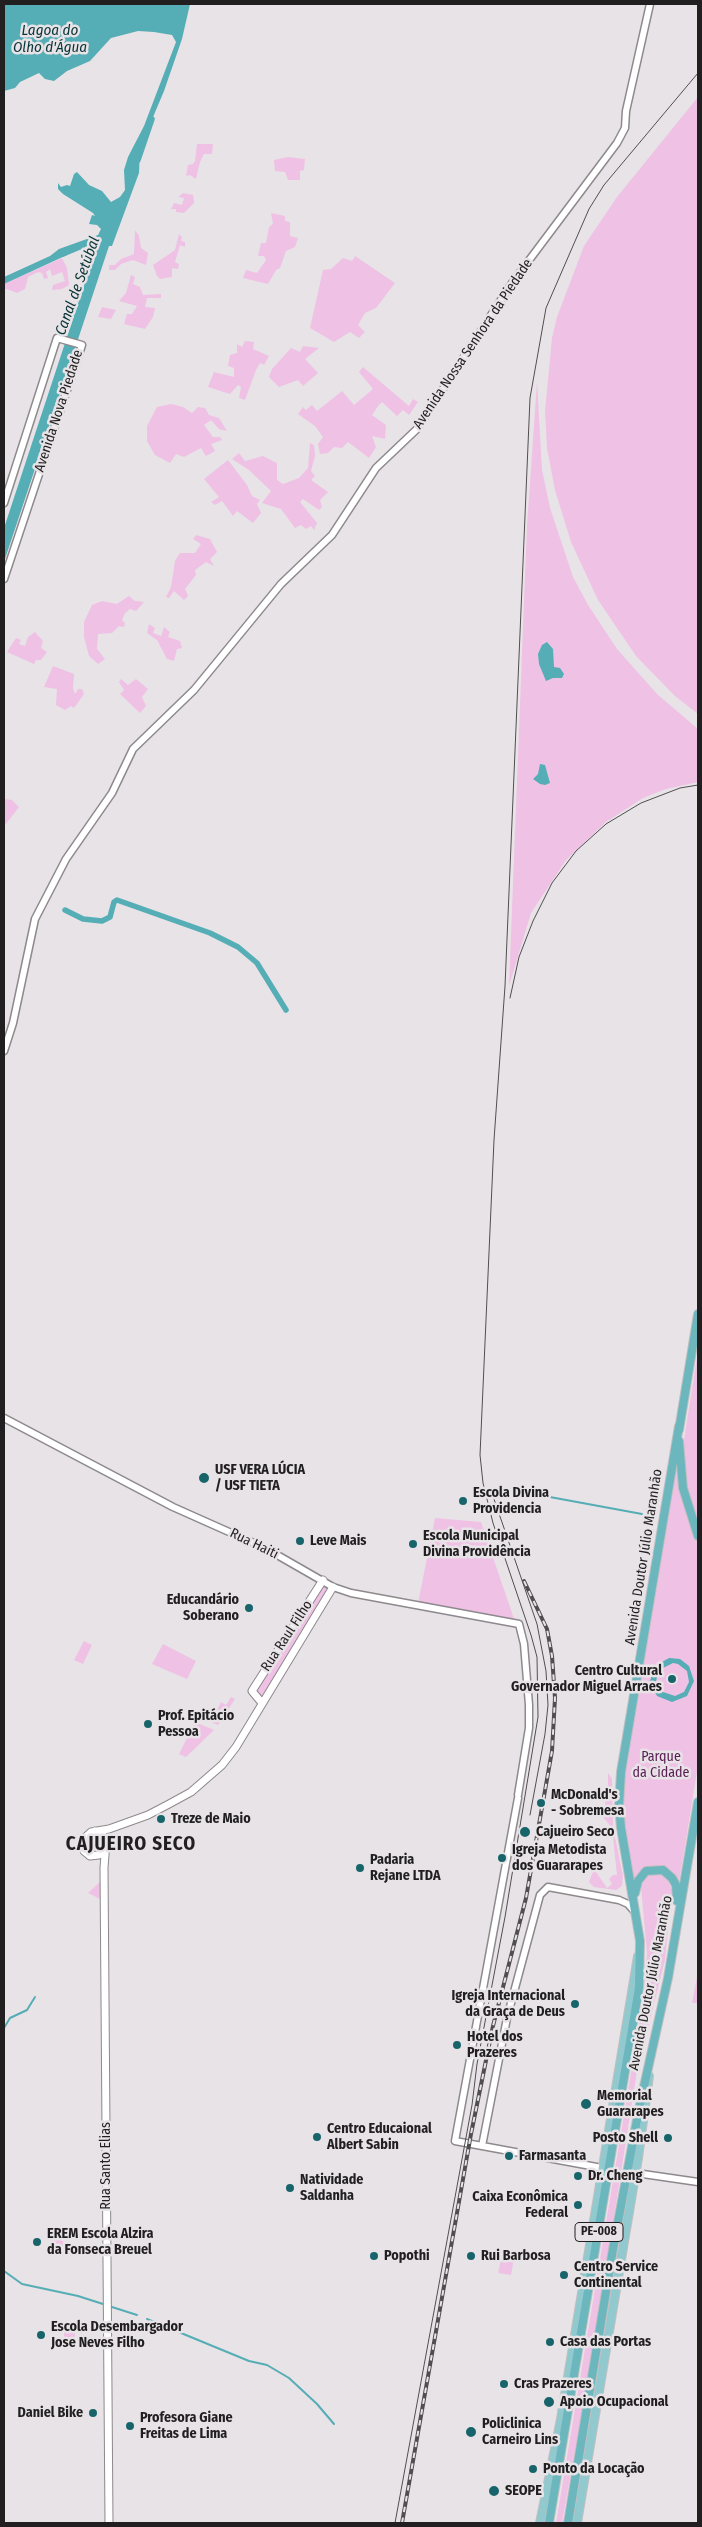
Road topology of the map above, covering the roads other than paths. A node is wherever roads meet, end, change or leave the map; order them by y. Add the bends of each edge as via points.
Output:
1 (650, 4) edge
2 (7, 486) edge
3 (4, 503) edge
4 (4, 579) edge
5 (4, 1051) edge
6 (698, 1314) edge
7 (4, 1418) edge
8 (679, 1426) junction
9 (698, 1536) edge
10 (323, 1580) junction
11 (333, 1587) junction
12 (262, 1703) junction
13 (698, 1802) edge
14 (697, 1813) edge
15 (115, 1827) junction
16 (95, 1832) junction
17 (106, 1844) junction
18 (90, 1856) junction
19 (104, 1868) junction
20 (635, 1902) junction
21 (637, 1914) junction
22 (677, 1918) junction
23 (640, 1942) junction
24 (653, 2049) junction
25 (482, 2146) junction
26 (602, 2168) junction
27 (636, 2172) junction
28 (698, 2182) edge
29 (549, 2522) edge
30 (109, 2523) edge
31 (540, 2523) edge
32 (568, 2523) edge
33 (577, 2523) edge

1 - 5 street, Avenida Nossa Senhora da Piedade via 626,106 625,128 617,143 512,283 417,429 376,468 332,535 281,584 194,690 135,745 112,793 66,859 35,919
2 - 3 street, Avenida Nova Piedade
2 - 4 street, Avenida Nova Piedade via 56,338 82,345
6 - 8 highway
7 - 10 street, Rua Haiti via 173,1507 265,1548
8 - 9 highway via 681,1478
8 - 20 highway, Avenida Doutor Júlio Maranhão / PE-008 via 621,1772 621,1828
10 - 11 street, Rua Haiti
10 - 12 main road, Rua Raul Filho via 252,1691
11 - 12 main road
11 - 25 street, Rua Haiti via 350,1594 519,1624 524,1644 529,1705 528,1737 455,2141
12 - 15 main road via 236,1747 213,1774 169,1804
13 - 14 highway, Avenida Doutor Júlio Maranhão / PE-008
14 - 22 highway, Avenida Doutor Júlio Maranhão / PE-008
15 - 16 main road
15 - 17 main road
16 - 17 main road via 103,1835
16 - 18 main road via 87,1833 82,1840 82,1848
17 - 18 main road via 98,1855
17 - 19 main road, Rua Santo Elias
18 - 19 main road
19 - 30 main road, Rua Santo Elias
20 - 21 highway, Avenida Doutor Júlio Maranhão / PE-008
20 - 22 highway via 642,1875 649,1870 663,1870 676,1885
21 - 23 highway, Avenida Doutor Júlio Maranhão / PE-008
21 - 25 street via 624,1902 548,1887 538,1900 506,2018
22 - 24 highway, Avenida Doutor Júlio Maranhão / PE-008
23 - 26 main road, Avenida Doutor Júlio Maranhão
23 - 29 highway, Avenida Doutor Júlio Maranhão / PE-008 via 640,1988 633,2038
24 - 27 main road
24 - 32 highway, Avenida Doutor Júlio Maranhão / PE-008 via 613,2249
25 - 26 street
26 - 31 main road, Avenida Doutor Júlio Maranhão via 561,2419
27 - 28 street
27 - 33 main road

